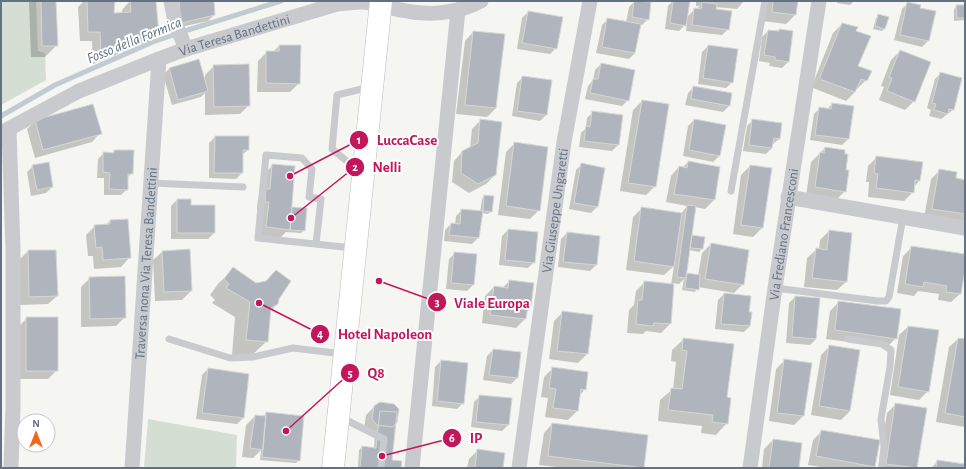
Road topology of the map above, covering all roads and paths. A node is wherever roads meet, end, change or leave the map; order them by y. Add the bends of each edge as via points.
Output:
1 (171, 1) edge
2 (481, 1) edge
3 (590, 1) edge
4 (765, 1) edge
5 (819, 1) edge
6 (381, 3) edge
7 (458, 10) junction
8 (184, 45) junction
9 (160, 59) junction
10 (372, 86) junction
11 (5, 131) edge
12 (363, 174) junction
13 (151, 183) junction
14 (243, 187) dead end
15 (731, 191) dead end
16 (788, 197) junction
17 (903, 217) junction
18 (965, 228) edge
19 (316, 244) junction
20 (356, 248) junction
21 (775, 288) junction
22 (169, 339) dead end
23 (848, 339) dead end
24 (345, 354) junction
25 (338, 416) junction
26 (11, 466) dead end
27 (132, 468) edge
28 (332, 468) edge
29 (381, 468) edge
30 (412, 468) edge
31 (519, 468) edge
32 (750, 468) edge
33 (883, 468) edge

1 - 8 street via 175,22
2 - 7 street, Via Teresa Bandettini
3 - 31 street, Via Giuseppe Ungaretti via 564,142
4 - 15 lane
5 - 16 street, Via Frediano Francesconi
6 - 7 street, Via Teresa Bandettini via 400,10 428,13
6 - 8 street, Via Teresa Bandettini via 337,4
6 - 10 main road
7 - 30 street
8 - 9 street, Via Teresa Bandettini
9 - 11 street, Via Teresa Bandettini via 79,91
9 - 13 street, Traversa nona Via Teresa Bandettini
10 - 12 main road
10 - 12 lane via 337,95 336,103 332,149
11 - 26 street via 13,249
12 - 20 main road
13 - 14 lane
13 - 27 street, Traversa nona Via Teresa Bandettini
16 - 17 street
16 - 21 street, Via Frediano Francesconi
17 - 18 street
17 - 21 lane via 889,297 886,301
19 - 19 lane via 258,238 266,155 302,158 312,169 309,197 321,199
19 - 20 lane
20 - 24 main road
21 - 32 street, Via Frediano Francesconi
22 - 24 lane via 230,358 252,357 293,348
23 - 33 lane via 882,344 891,350 881,419
24 - 25 main road
25 - 28 main road
25 - 29 lane via 384,439

